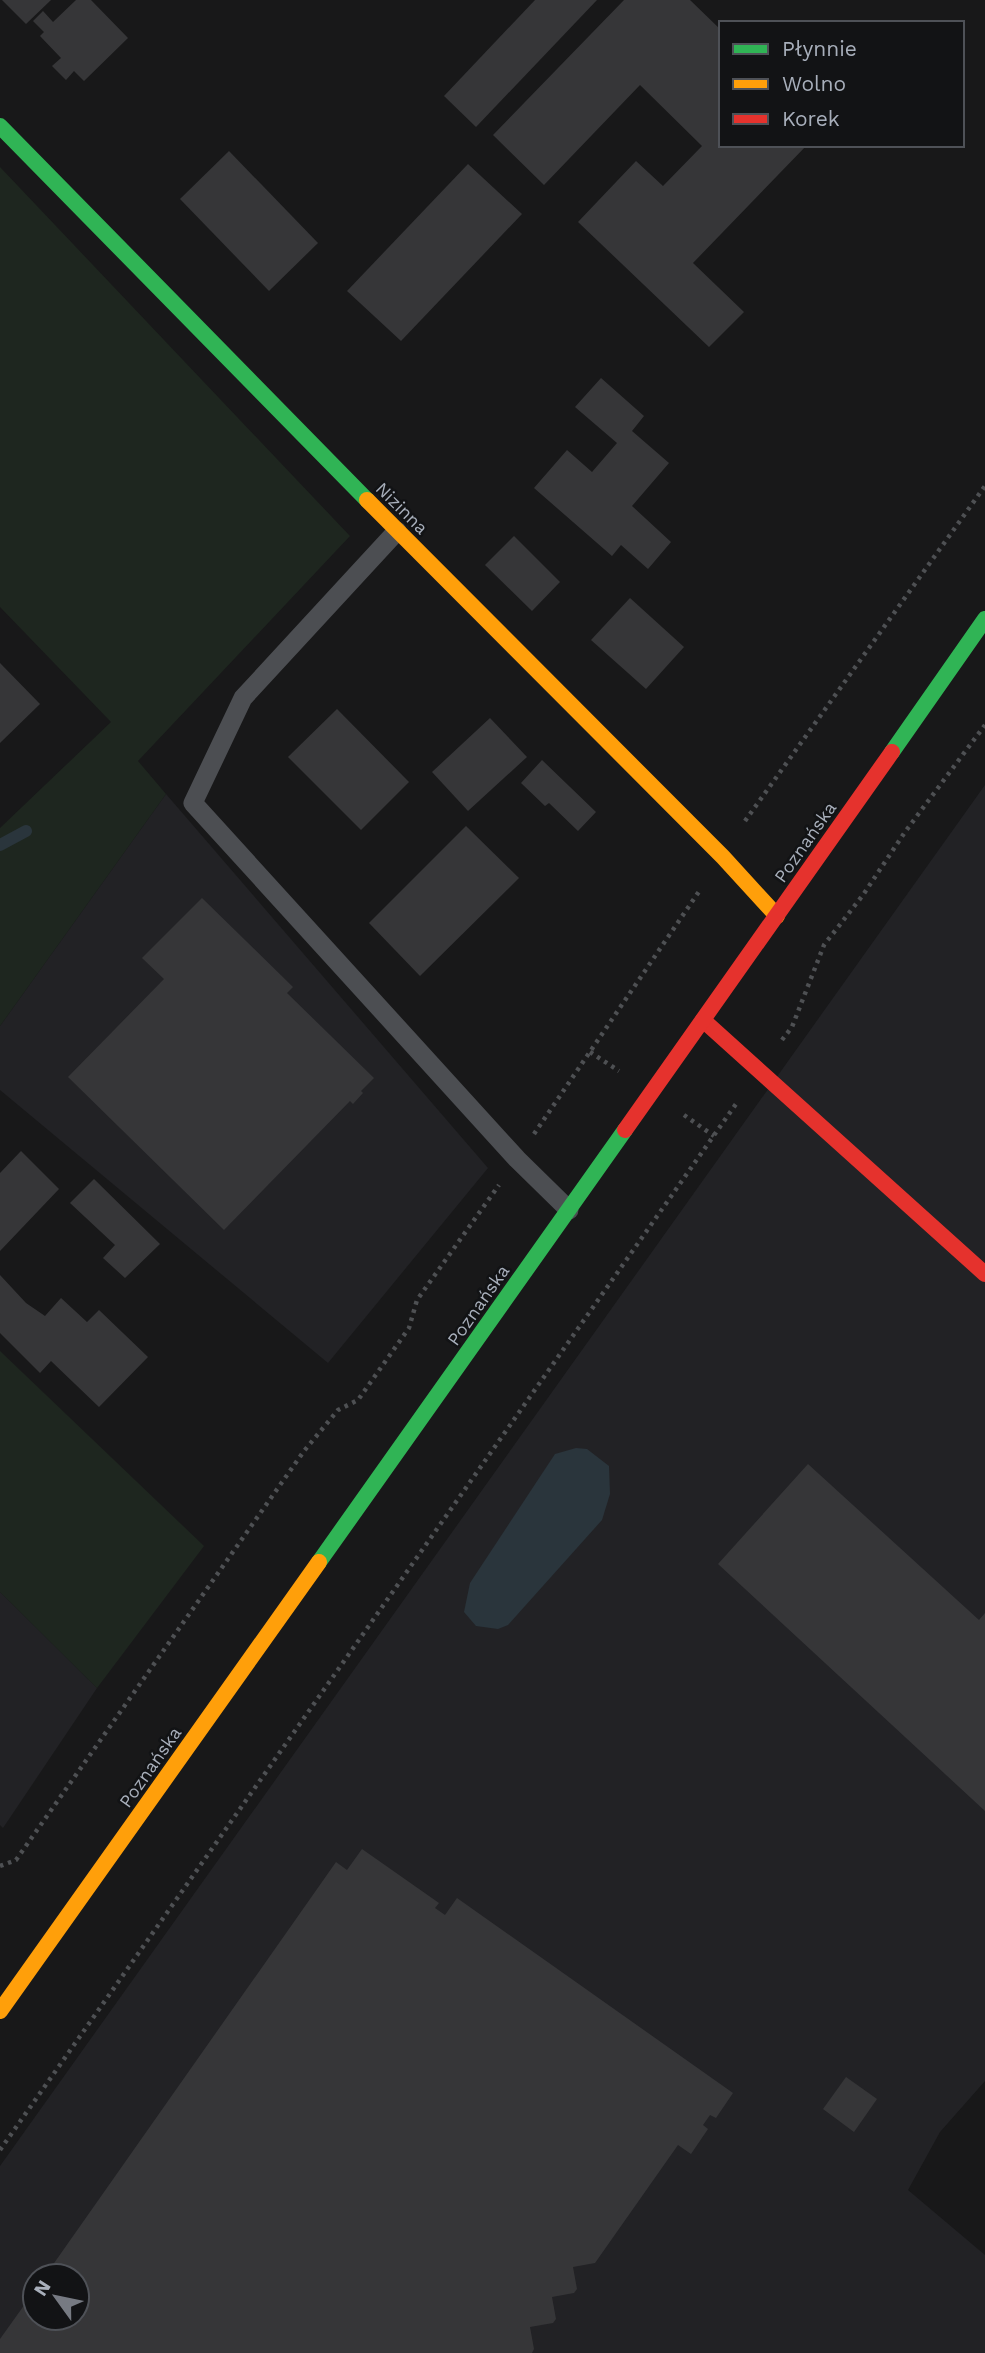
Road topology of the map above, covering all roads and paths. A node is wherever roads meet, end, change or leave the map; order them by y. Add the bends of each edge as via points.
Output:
1 (0, 126) edge
2 (985, 486) edge
3 (397, 531) junction
4 (985, 619) edge
5 (985, 724) edge
6 (723, 857) junction
7 (777, 915) junction
8 (704, 1020) junction
9 (759, 1070) junction
10 (517, 1158) junction
11 (569, 1210) junction
12 (985, 1274) edge
13 (0, 1866) edge
14 (0, 2011) edge
15 (0, 2150) edge

1 - 3 main road, Nizinna
2 - 6 path
3 - 6 main road, Nizinna
3 - 10 lane via 243,698 193,803
4 - 7 main road, Poznańska
5 - 9 path via 824,945 792,1027
6 - 7 main road, Nizinna
6 - 10 path
7 - 8 main road, Poznańska
8 - 9 main road
8 - 11 main road, Poznańska
9 - 12 main road
9 - 15 path
10 - 11 lane
10 - 13 path via 417,1300 409,1328 358,1400 338,1410 304,1451 16,1860
11 - 14 main road, Poznańska

